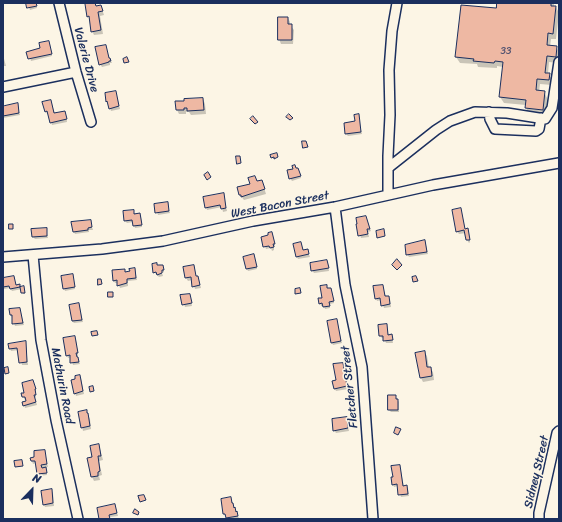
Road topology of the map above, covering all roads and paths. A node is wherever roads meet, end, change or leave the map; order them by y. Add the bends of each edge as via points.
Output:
1 (59, 3) edge
2 (397, 3) edge
3 (559, 62) edge
4 (76, 72) junction
5 (3, 87) edge
6 (489, 112) junction
7 (541, 118) junction
8 (91, 122) dead end
9 (559, 162) edge
10 (388, 168) junction
11 (388, 195) junction
12 (335, 207) junction
13 (33, 255) junction
14 (3, 257) edge
15 (559, 431) edge
16 (78, 519) edge
17 (373, 519) edge
18 (539, 519) edge

1 - 4 street, Valerie Drive
2 - 10 street via 392,31
3 - 7 street via 552,108 545,119
4 - 5 street
4 - 8 street, Valerie Drive
6 - 7 street
6 - 7 street via 496,129 536,131 539,129
6 - 10 street via 475,112 450,121
9 - 11 street, West Bacon Street
10 - 11 street
11 - 12 street, West Bacon Street
12 - 13 street, West Bacon Street via 302,211 163,241
12 - 17 street, Fletcher Street via 345,285 362,367
13 - 14 street, West Bacon Street
13 - 16 street, Mathurin Road via 41,340
15 - 18 street, Sidney Street

